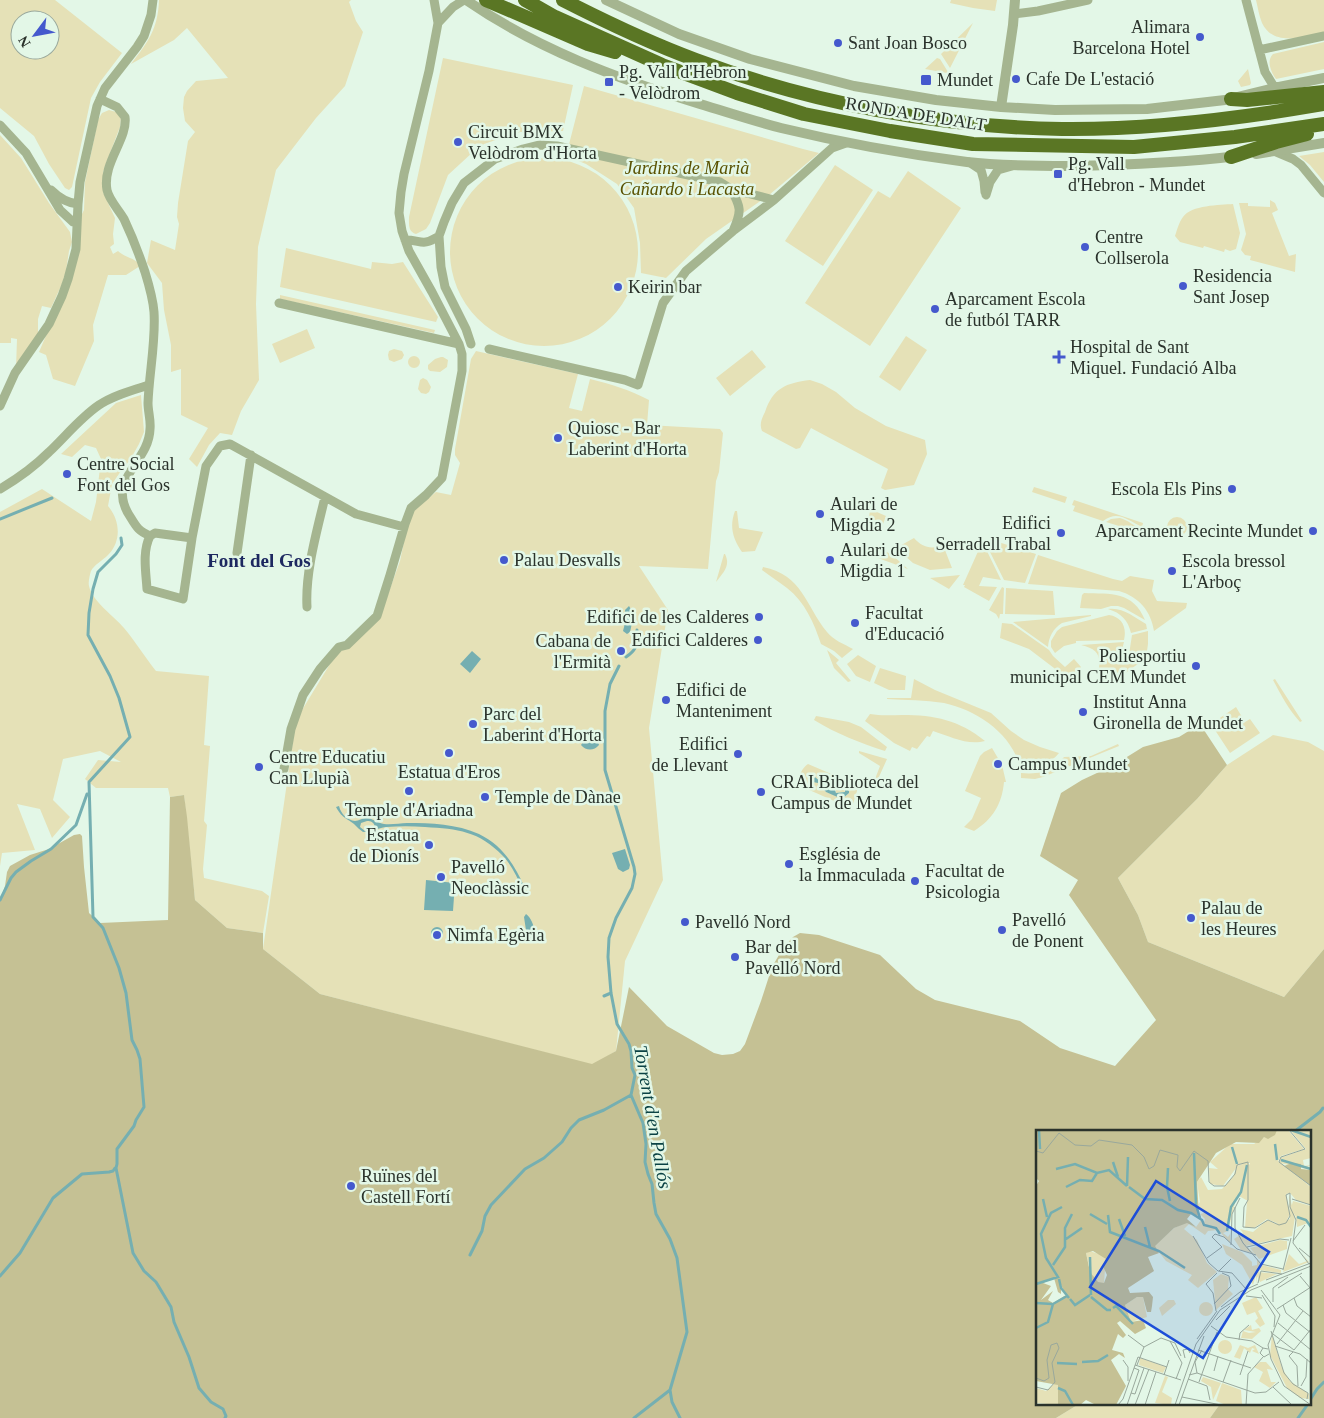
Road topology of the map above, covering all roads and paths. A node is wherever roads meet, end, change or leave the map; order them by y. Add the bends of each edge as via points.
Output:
1 (153, 0) edge
2 (434, 0) edge
3 (465, 0) edge
4 (486, 0) edge
5 (525, 0) edge
6 (563, 0) edge
7 (606, 0) edge
8 (1015, 0) edge
9 (1088, 0) edge
10 (1246, 0) edge
11 (1014, 14) junction
12 (438, 26) junction
13 (1324, 36) edge
14 (1259, 50) junction
15 (668, 67) junction
16 (1324, 78) edge
17 (1279, 87) junction
18 (1324, 92) edge
19 (100, 98) junction
20 (1231, 99) junction
21 (1324, 104) edge
22 (1001, 107) junction
23 (1324, 124) edge
24 (0, 125) edge
25 (1324, 129) edge
26 (1324, 142) edge
27 (846, 143) junction
28 (1274, 151) junction
29 (1231, 157) junction
30 (969, 162) junction
31 (1015, 165) junction
32 (44, 183) junction
33 (731, 189) junction
34 (1324, 193) edge
35 (774, 200) junction
36 (78, 204) junction
37 (77, 223) junction
38 (734, 230) junction
39 (439, 236) junction
40 (405, 240) junction
41 (279, 303) dead end
42 (459, 344) junction
43 (471, 344) dead end
44 (489, 350) dead end
45 (149, 385) junction
46 (0, 406) edge
47 (251, 455) junction
48 (0, 489) edge
49 (325, 497) junction
50 (404, 527) junction
51 (150, 536) junction
52 (192, 538) junction
53 (237, 553) dead end
54 (307, 607) dead end
55 (284, 769) dead end

1 - 19 street via 144,36
2 - 12 street
3 - 12 street via 453,7
3 - 27 street via 530,38 648,88 780,128
4 - 15 highway via 588,44
5 - 15 highway, RONDA DE DALT via 555,17
6 - 21 highway, RONDA DE DALT via 656,44 743,76 866,108 946,121 1062,129 1128,128 1207,122
7 - 22 street via 679,34 750,59 854,86
8 - 11 street
9 - 11 street
10 - 14 street
11 - 22 street
12 - 40 street via 401,192 400,213
13 - 14 street
14 - 17 street via 1270,82
15 - 23 highway, RONDA DE DALT via 804,114 890,132 973,144 1134,147
16 - 17 street
17 - 20 street
18 - 20 highway
19 - 36 street via 80,182
19 - 45 street via 117,107 126,122 108,169 107,188 139,256 151,296 154,320
20 - 22 street via 1147,109
24 - 32 street via 26,154
25 - 29 highway
26 - 28 street
27 - 30 street
27 - 35 street via 832,148
28 - 29 street
28 - 34 street via 1301,165
29 - 31 street via 1110,166
30 - 31 street
30 - 31 street via 981,170 986,195 998,170
32 - 36 street via 62,200
32 - 37 street via 60,210
33 - 35 street
33 - 38 street via 740,216
33 - 39 street via 720,182 557,146 539,145 495,159 464,183 452,202
35 - 38 street
36 - 37 street
37 - 46 street via 76,249 62,296 49,324 15,373
38 - 44 street via 686,271 663,303 638,385
39 - 40 street via 426,243
39 - 43 street via 446,287
40 - 42 street via 412,259
41 - 42 street
42 - 50 street via 462,371 442,478 411,508
45 - 48 street via 100,404 77,422 48,453
45 - 51 street via 149,437 125,480 122,497 140,532
47 - 49 street
47 - 52 street via 230,444 220,446 206,466
47 - 53 street
49 - 50 street via 356,514
49 - 54 street via 306,596
50 - 55 street via 377,616 347,645 339,647 303,695 291,729
51 - 52 street via 155,533
51 - 52 street via 145,563 147,589 183,599

